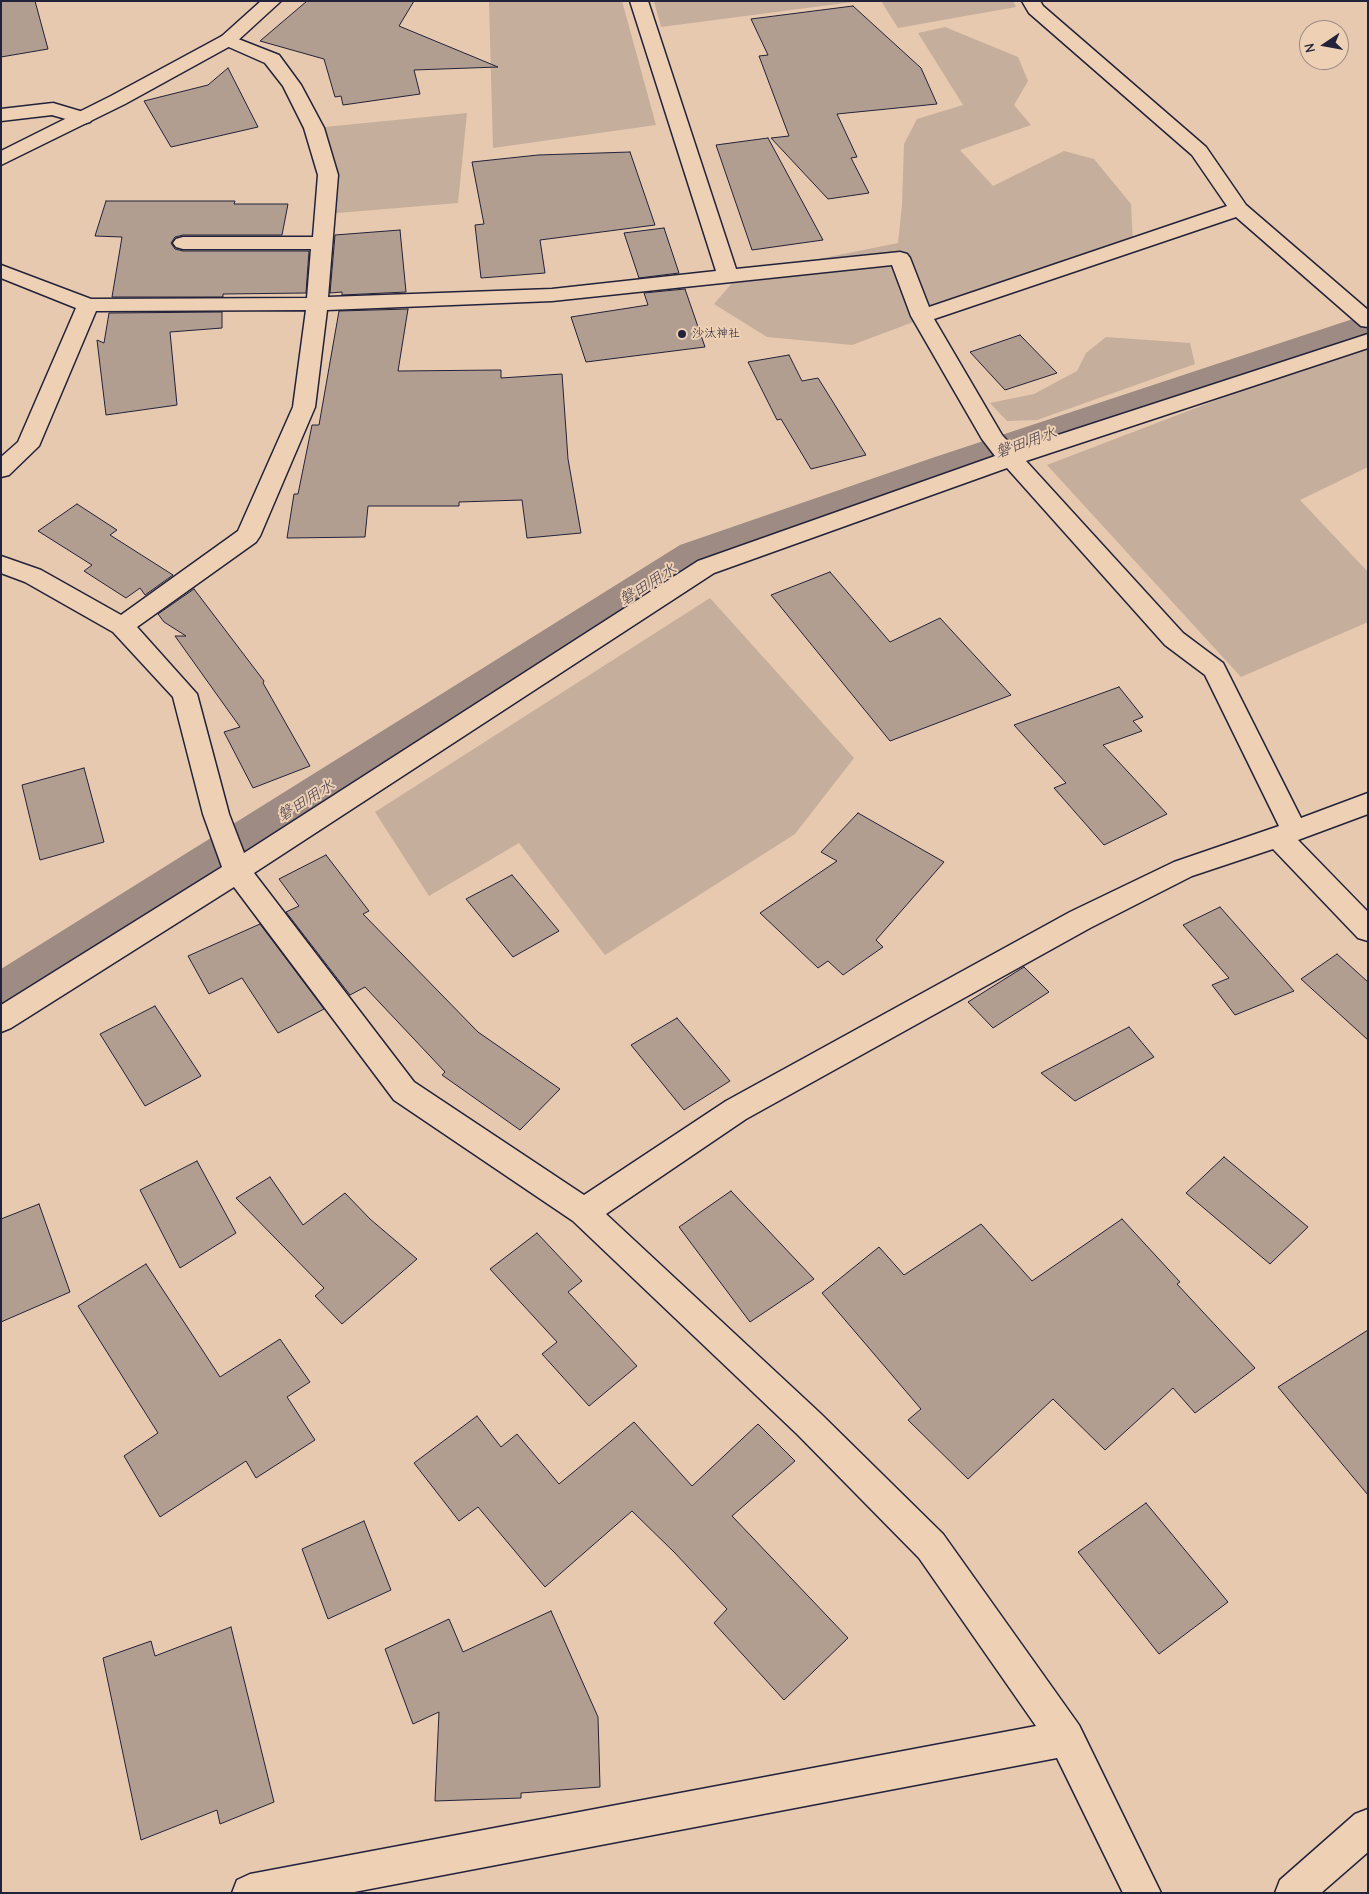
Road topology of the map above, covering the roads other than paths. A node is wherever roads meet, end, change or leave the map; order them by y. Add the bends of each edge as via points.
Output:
1 (272, 1) edge
2 (638, 1) edge
3 (1031, 1) edge
4 (228, 40) junction
5 (1, 115) edge
6 (83, 118) junction
7 (1, 159) edge
8 (1239, 209) junction
9 (182, 243) dead end
10 (322, 243) junction
11 (1, 271) edge
12 (728, 277) junction
13 (317, 304) junction
14 (88, 305) junction
15 (922, 316) junction
16 (1368, 321) edge
17 (1368, 341) edge
18 (1003, 451) junction
19 (1, 470) edge
20 (1, 564) edge
21 (122, 626) junction
22 (1368, 803) edge
23 (1287, 834) junction
24 (237, 871) junction
25 (1368, 930) edge
26 (1, 1020) edge
27 (584, 1212) junction
28 (1066, 1738) junction
29 (1368, 1827) edge
30 (250, 1893) edge
31 (1143, 1893) edge
32 (1293, 1893) edge

1 - 4 street
2 - 12 street
3 - 8 street via 1035,9 1200,151
4 - 6 street
4 - 10 street via 272,59 292,85 312,123 328,175
5 - 6 street via 53,109
6 - 7 street
8 - 15 street
8 - 16 street
9 - 10 street
10 - 13 street
11 - 14 street
12 - 13 street via 552,295
12 - 15 street via 900,258
13 - 14 street
13 - 21 street via 304,407 248,536
14 - 19 street via 28,446
15 - 18 street
17 - 18 street
18 - 23 street via 1174,640 1214,669
18 - 24 street via 706,567
20 - 21 street via 33,576
21 - 24 street via 185,694 216,814
22 - 23 street
23 - 25 street
23 - 27 street via 1183,869 1080,920 736,1110
24 - 26 street
24 - 27 street via 404,1091
27 - 28 street via 809,1424 931,1546
28 - 30 street
28 - 31 street
29 - 32 street

